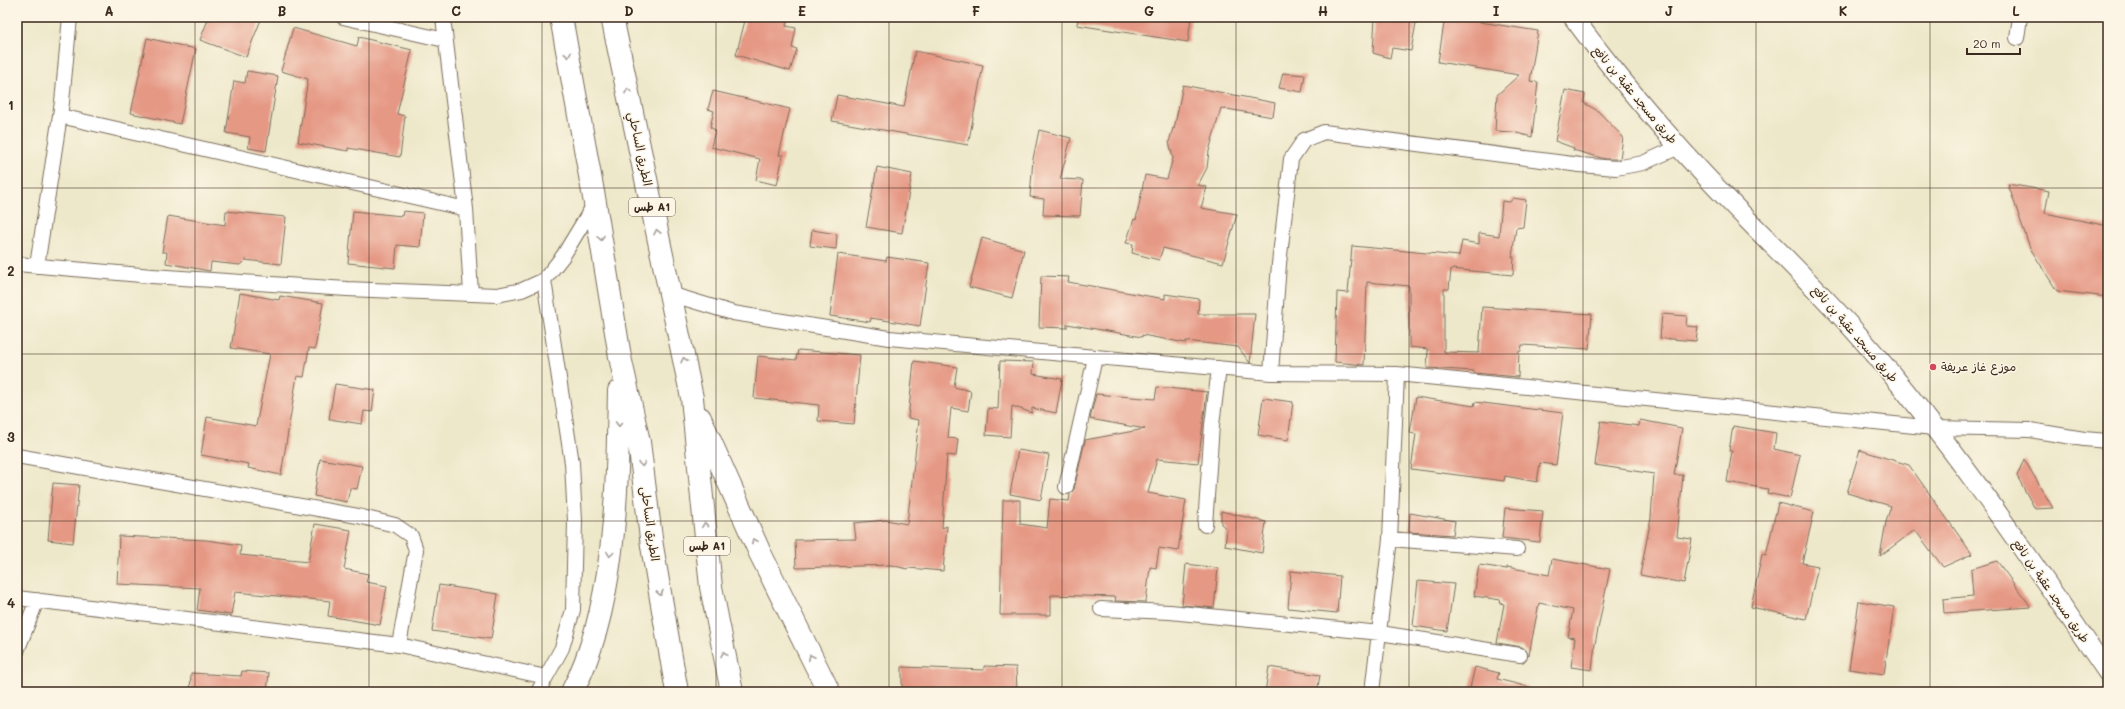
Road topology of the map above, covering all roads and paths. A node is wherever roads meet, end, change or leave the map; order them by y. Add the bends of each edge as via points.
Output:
1 (70, 17) edge
2 (343, 17) edge
3 (443, 17) edge
4 (561, 17) edge
5 (612, 17) edge
6 (1573, 17) edge
7 (2020, 17) edge
8 (2017, 38) dead end
9 (446, 40) junction
10 (60, 116) junction
11 (1679, 147) junction
12 (595, 203) junction
13 (466, 209) junction
14 (17, 264) edge
15 (37, 266) junction
16 (544, 280) junction
17 (471, 294) junction
18 (670, 294) junction
19 (620, 357) junction
20 (1095, 358) junction
21 (1219, 368) junction
22 (1271, 373) junction
23 (1397, 374) junction
24 (692, 398) junction
25 (1934, 428) junction
26 (2108, 441) edge
27 (17, 456) edge
28 (1066, 487) dead end
29 (1205, 525) dead end
30 (1390, 539) junction
31 (1517, 549) dead end
32 (17, 598) edge
33 (37, 600) junction
34 (1101, 609) dead end
35 (1380, 633) junction
36 (399, 645) junction
37 (17, 651) edge
38 (1520, 655) dead end
39 (2108, 673) edge
40 (546, 677) junction
41 (538, 692) edge
42 (572, 692) edge
43 (677, 692) edge
44 (732, 692) edge
45 (829, 692) edge
46 (1372, 692) edge

1 - 10 street
2 - 9 street
3 - 9 street
4 -> 12 highway
18 -> 5 highway, الطريق الساحلي / طس A1
6 - 11 street, طريق مسجد عقبة بن نافع via 1603,58
7 - 8 street
9 - 13 street
10 - 13 street
10 - 15 street
11 - 22 street via 1643,163 1616,168 1324,132 1304,140 1291,159 1279,264
11 - 25 street, طريق مسجد عقبة بن نافع via 1830,303
12 - 16 street via 563,256
12 -> 19 highway
13 - 17 street
14 - 15 street
15 - 17 street via 152,276
16 - 17 street via 522,290 497,295
16 - 40 street via 572,463 575,521 573,610 562,648
18 - 20 street via 733,312 889,338
24 -> 18 highway, الطريق الساحلي / طس A1
19 -> 42 highway via 618,449 612,540 596,635
19 -> 43 highway, الطريق الساحلى via 639,442 652,546
20 - 21 street
20 - 28 street
21 - 22 street
21 - 29 street
22 - 23 street
23 - 25 street
23 - 30 street
44 -> 24 highway, طس A1 via 711,587
45 -> 24 highway via 760,554
25 - 26 street via 2030,430
25 - 39 street, طريق مسجد عقبة بن نافع via 2017,540
27 - 36 street via 358,516 395,525 411,536 416,550
30 - 31 street
30 - 35 street
32 - 33 street
33 - 36 street
33 - 37 street
34 - 35 street via 1170,612
35 - 38 street
35 - 46 street
36 - 40 street
40 - 41 street

